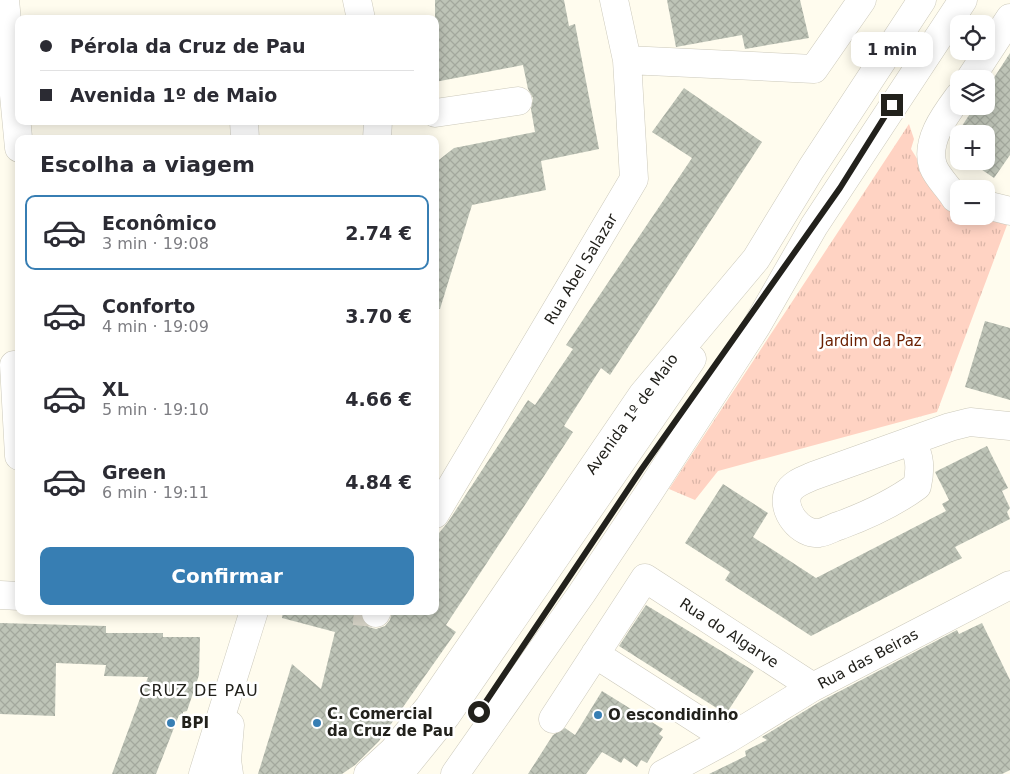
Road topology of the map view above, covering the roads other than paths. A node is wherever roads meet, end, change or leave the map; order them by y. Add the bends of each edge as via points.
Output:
1 (5, 0) edge
2 (357, 0) edge
3 (614, 0) edge
4 (862, 0) edge
5 (922, 0) edge
6 (963, 0) edge
7 (360, 15) edge
8 (1010, 18) edge
9 (627, 60) junction
10 (976, 70) edge
11 (518, 101) dead end
12 (15, 106) edge
13 (950, 108) edge
14 (439, 112) edge
15 (15, 152) edge
16 (0, 154) edge
17 (950, 191) edge
18 (995, 207) edge
19 (1010, 211) edge
20 (814, 226) junction
21 (756, 259) junction
22 (11, 366) edge
23 (15, 411) edge
24 (1010, 426) edge
25 (912, 441) junction
26 (439, 507) edge
27 (1010, 585) edge
28 (0, 595) edge
29 (15, 596) edge
30 (253, 615) edge
31 (595, 654) junction
32 (236, 666) junction
33 (813, 687) junction
34 (553, 719) dead end
35 (728, 739) junction
36 (702, 765) edge
37 (204, 774) edge
38 (229, 774) edge
39 (368, 774) edge
40 (399, 774) edge
41 (434, 774) edge
42 (454, 774) edge
43 (663, 774) edge

1 - 12 main road
2 - 7 main road
3 - 9 main road, Rua Abel Salazar
4 - 9 main road via 814,69
5 - 21 main road, Avenida 1º de Maio
6 - 20 main road
8 - 10 main road
9 - 26 main road, Rua Abel Salazar via 634,179
11 - 14 main road
13 - 17 main road via 938,125 931,155 933,168
15 - 16 main road
18 - 19 main road
20 - 41 main road via 697,388 488,701
20 - 42 main road via 756,327 650,491
21 - 39 main road, Avenida 1º de Maio via 643,394 429,707 393,751
21 - 40 main road via 726,309 452,709
22 - 23 main road
24 - 25 main road via 970,422
25 - 25 main road via 797,483 788,493 787,508 805,531 819,533 870,514 917,486 919,456
27 - 33 main road, Rua das Beiras
28 - 29 main road
30 - 32 main road
31 - 33 main road, Rua do Algarve via 645,578
31 - 34 main road
31 - 35 main road
32 - 37 main road
32 - 38 main road
33 - 35 main road, Rua das Beiras
35 - 36 main road, Rua das Beiras
36 - 43 main road, Rua das Beiras

